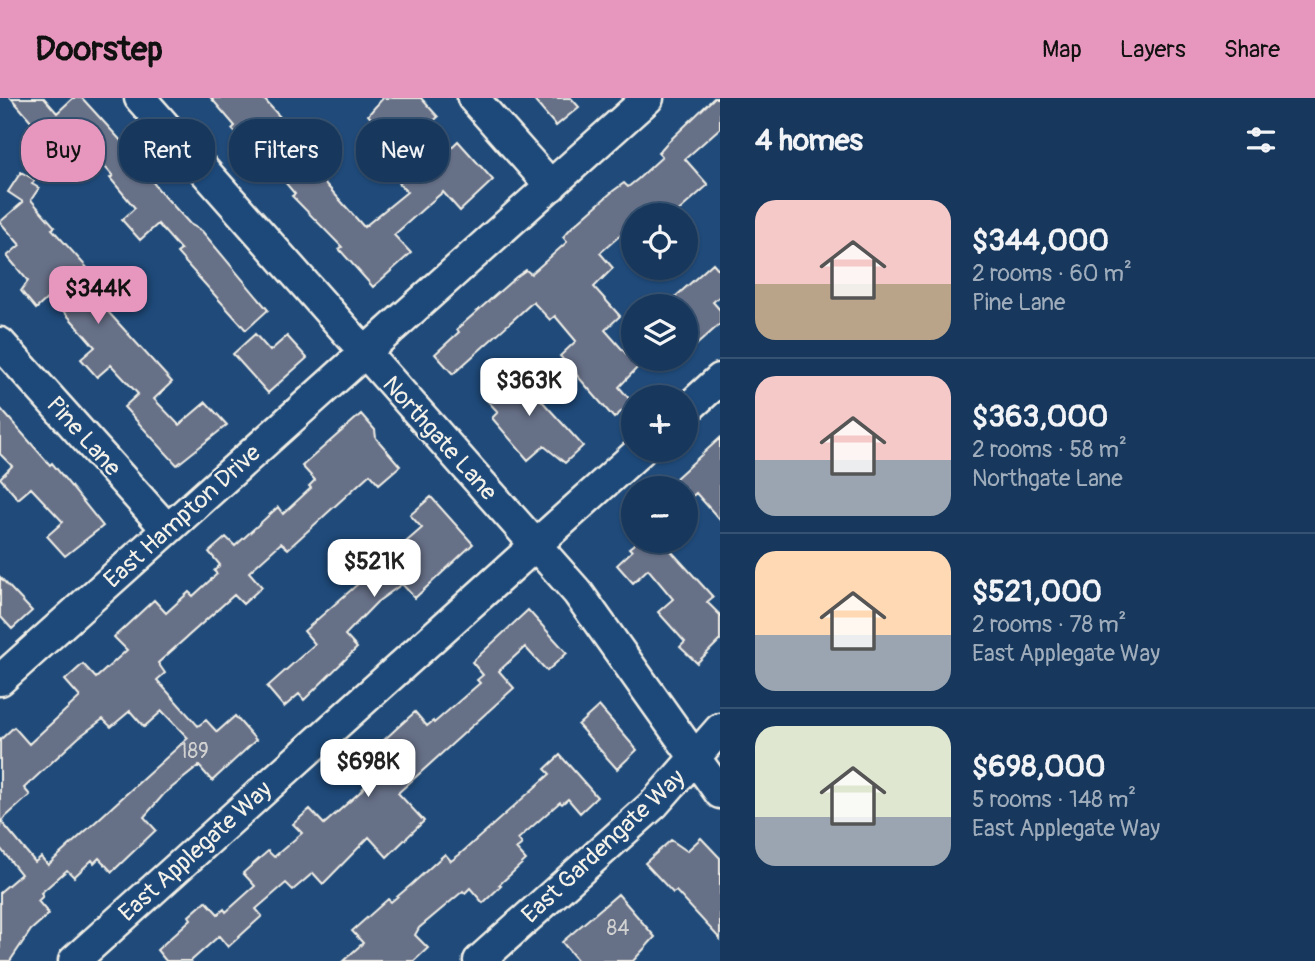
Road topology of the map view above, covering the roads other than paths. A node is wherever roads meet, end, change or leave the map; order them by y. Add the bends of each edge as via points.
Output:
1 (140, 98) edge
2 (473, 98) edge
3 (648, 98) edge
4 (551, 186) junction
5 (0, 343) edge
6 (364, 352) junction
7 (720, 379) edge
8 (698, 399) edge
9 (627, 462) edge
10 (167, 529) junction
11 (534, 544) junction
12 (0, 680) edge
13 (720, 729) edge
14 (695, 759) junction
15 (720, 793) edge
16 (74, 961) edge
17 (479, 961) edge

1 - 6 street, Northgate Lane
2 - 4 street
3 - 4 street, East Hampton Drive
4 - 6 street, East Hampton Drive
5 - 10 street, Pine Lane
6 - 10 street, East Hampton Drive
6 - 11 street, Northgate Lane
7 - 8 street
9 - 11 street, East Applegate Way
10 - 12 street, East Hampton Drive
11 - 14 street, Northgate Lane via 578,593
11 - 16 street, East Applegate Way
13 - 14 street, East Gardengate Way
14 - 15 street, Northgate Lane
14 - 17 street, East Gardengate Way via 654,804

